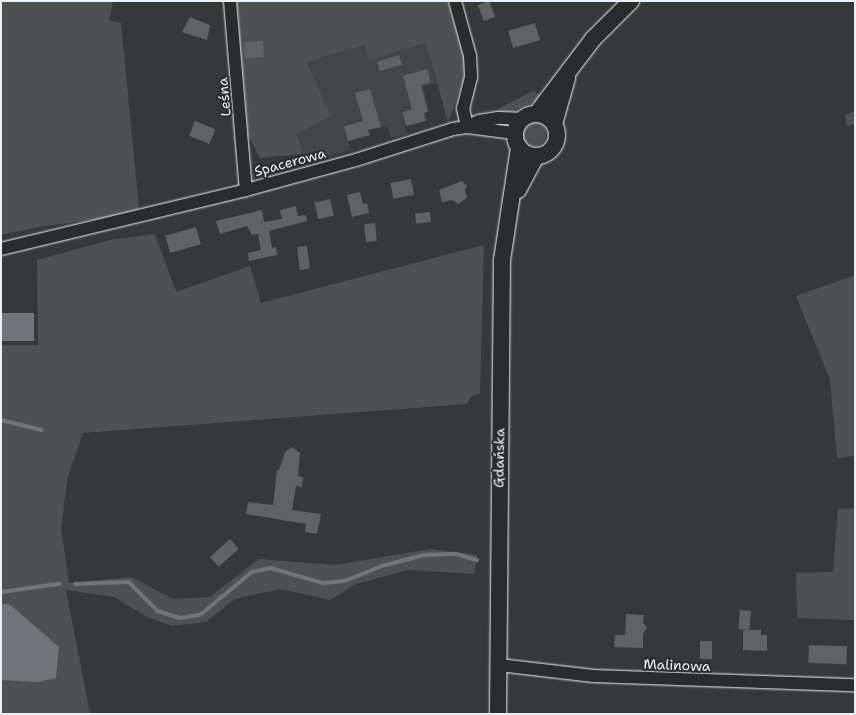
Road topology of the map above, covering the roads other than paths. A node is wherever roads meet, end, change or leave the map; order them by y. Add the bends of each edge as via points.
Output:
1 (230, 1) edge
2 (455, 1) edge
3 (631, 1) edge
4 (569, 73) junction
5 (537, 113) junction
6 (521, 119) junction
7 (554, 124) junction
8 (467, 127) junction
9 (517, 141) junction
10 (536, 156) junction
11 (246, 190) junction
12 (511, 204) junction
13 (1, 249) edge
14 (498, 665) junction
15 (855, 685) edge
16 (498, 714) edge

1 - 11 street, Leśna
2 - 8 street via 470,56 471,77 463,108
3 - 4 main road via 593,39
4 - 5 main road
4 - 7 main road
5 - 6 main road
5 - 7 main road via 547,116
6 - 8 street, Spacerowa via 493,118
6 - 9 main road
7 - 10 main road via 556,141 552,149
8 - 9 street, Spacerowa
8 - 11 street, Spacerowa
9 - 10 main road
9 - 12 main road, Gdańska
10 - 12 main road, Gdańska
11 - 13 street, Spacerowa
12 - 14 main road, Gdańska via 502,260
14 - 15 street, Malinowa via 593,676
14 - 16 main road, Gdańska

